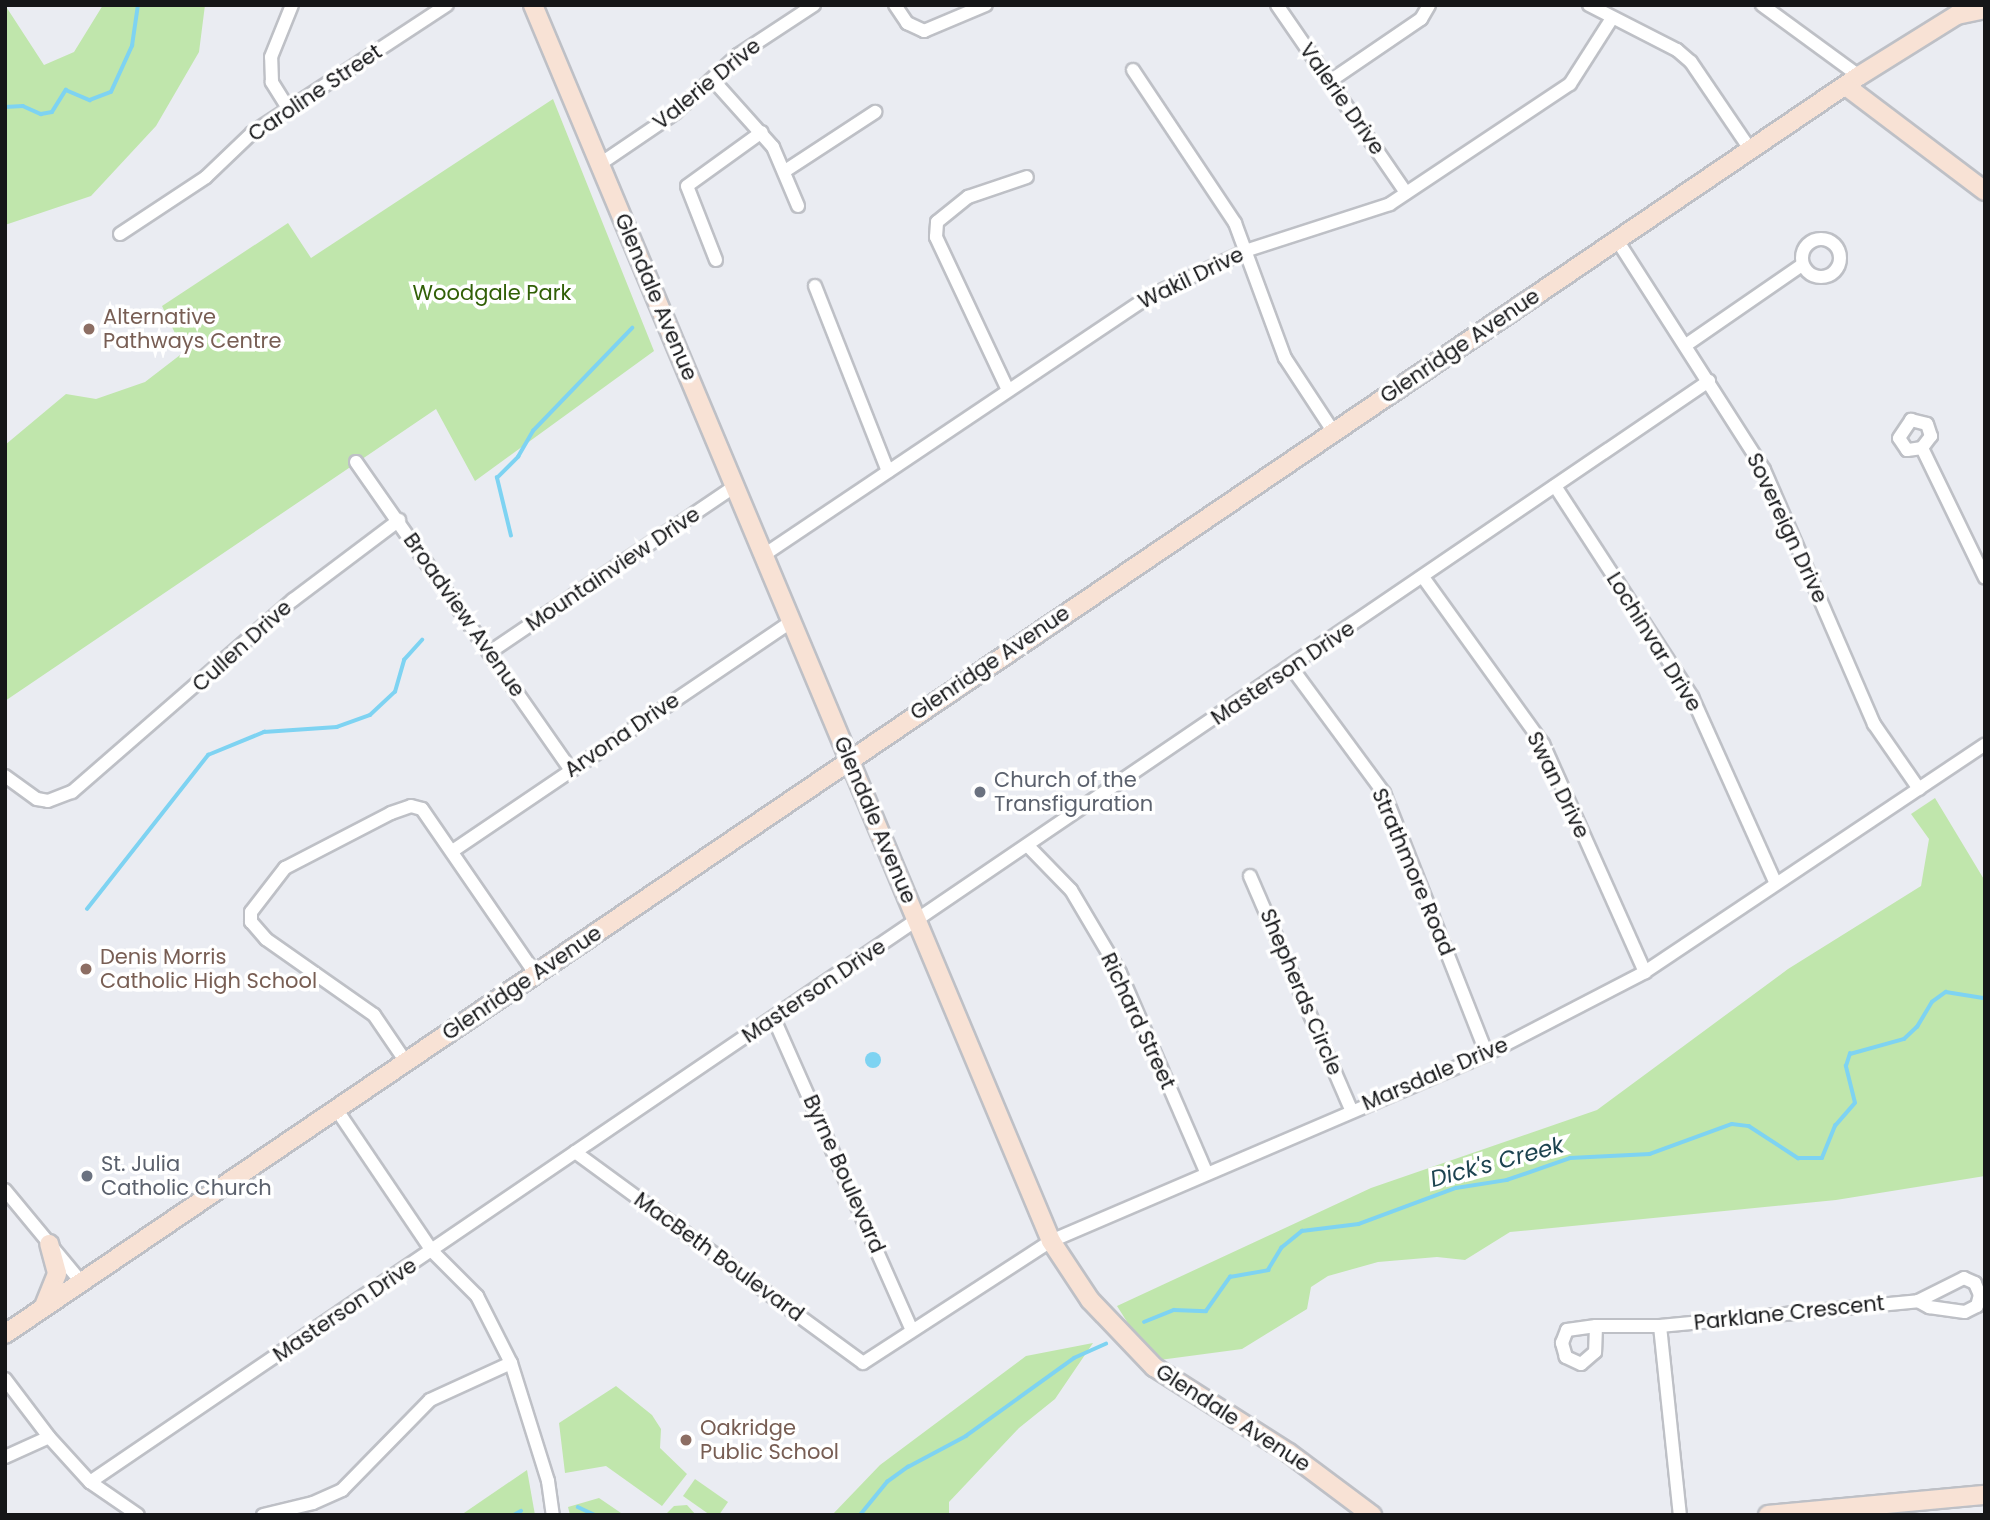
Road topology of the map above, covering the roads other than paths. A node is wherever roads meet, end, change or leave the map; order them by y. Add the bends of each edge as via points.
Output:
1 (292, 5) edge
2 (447, 5) edge
3 (534, 5) edge
4 (814, 5) edge
5 (895, 5) edge
6 (986, 5) edge
7 (1277, 5) edge
8 (1429, 5) edge
9 (1589, 5) edge
10 (1762, 5) edge
11 (1985, 9) edge
12 (1612, 18) junction
13 (1133, 70) dead end
14 (713, 80) junction
15 (1330, 81) junction
16 (1852, 81) junction
17 (288, 108) junction
18 (875, 112) dead end
19 (762, 132) junction
20 (1750, 149) junction
21 (600, 164) junction
22 (785, 171) junction
23 (1027, 177) dead end
24 (1985, 191) edge
25 (1406, 193) junction
26 (799, 206) dead end
27 (120, 234) dead end
28 (1617, 240) junction
29 (1248, 250) junction
30 (716, 260) dead end
31 (1802, 265) dead end
32 (815, 286) dead end
33 (1686, 345) junction
34 (1709, 381) junction
35 (1007, 388) junction
36 (1334, 431) junction
37 (1922, 448) dead end
38 (356, 463) dead end
39 (888, 471) junction
40 (735, 486) junction
41 (1555, 486) junction
42 (399, 520) junction
43 (764, 555) junction
44 (1423, 577) junction
45 (1985, 578) edge
46 (792, 622) junction
47 (490, 652) junction
48 (1291, 667) junction
49 (1985, 744) edge
50 (849, 758) junction
51 (570, 769) junction
52 (5, 776) edge
53 (1919, 789) junction
54 (1029, 847) junction
55 (454, 850) junction
56 (1250, 876) dead end
57 (1775, 882) junction
58 (917, 921) junction
59 (1645, 972) junction
60 (536, 975) junction
61 (774, 1019) junction
62 (1487, 1054) junction
63 (406, 1062) junction
64 (1351, 1109) junction
65 (337, 1110) junction
66 (575, 1152) junction
67 (1206, 1172) junction
68 (5, 1190) edge
69 (1051, 1241) junction
70 (49, 1244) junction
71 (432, 1251) junction
72 (81, 1282) junction
73 (1918, 1301) dead end
74 (43, 1309) junction
75 (1597, 1326) dead end
76 (1660, 1326) junction
77 (912, 1330) junction
78 (5, 1334) edge
79 (511, 1363) junction
80 (863, 1363) joint
81 (5, 1379) edge
82 (49, 1437) junction
83 (5, 1457) edge
84 (90, 1482) junction
85 (1985, 1495) edge
86 (1360, 1511) edge
87 (1791, 1513) edge
88 (138, 1515) edge
89 (263, 1515) edge
90 (553, 1515) edge
91 (1680, 1515) edge
92 (1768, 1515) edge

1 - 17 street via 271,57 272,82
2 - 17 street, Caroline Street
3 - 21 main road, Glendale Avenue
4 - 14 street, Valerie Drive via 738,55
5 - 6 street via 908,23 924,31
7 - 15 street, Valerie Drive
8 - 15 street via 1421,19
9 - 12 street
10 - 16 street
11 - 16 main road, Glenridge Avenue via 1957,15
12 - 20 street via 1677,50 1691,62
12 - 25 street, Wakil Drive via 1570,84
13 - 29 street via 1235,223
14 - 19 street
14 - 21 street, Valerie Drive via 675,113
15 - 25 street, Valerie Drive
16 - 20 main road, Glenridge Avenue
16 - 24 main road
17 - 27 street, Caroline Street via 252,133 206,177
18 - 22 street
19 - 22 street
19 - 30 street via 687,186
20 - 28 main road, Glenridge Avenue
21 - 40 main road, Glendale Avenue
22 - 26 street
23 - 35 street via 968,197 937,222
25 - 29 street, Wakil Drive via 1390,204
28 - 33 street, Sovereign Drive
28 - 36 main road, Glenridge Avenue
29 - 35 street, Wakil Drive via 1147,297
29 - 36 street via 1285,358
31 - 33 street
32 - 39 street
33 - 34 street, Sovereign Drive
34 - 41 street, Masterson Drive
34 - 53 street, Sovereign Drive via 1764,470 1874,724
35 - 39 street, Wakil Drive
36 - 50 main road, Glenridge Avenue
37 - 45 street
38 - 42 street, Broadview Avenue
39 - 43 street, Wakil Drive
40 - 43 main road, Glendale Avenue
40 - 47 street, Mountainview Drive
41 - 44 street, Masterson Drive
41 - 57 street, Lochinvar Drive via 1692,697
42 - 47 street, Broadview Avenue
42 - 52 street, Cullen Drive via 293,600 91,779 64,797 37,799
43 - 46 main road, Glendale Avenue
44 - 48 street, Masterson Drive
44 - 59 street, Swan Drive via 1543,744
46 - 50 main road, Glendale Avenue
46 - 51 street, Arvona Drive
47 - 51 street, Broadview Avenue
48 - 54 street, Masterson Drive
48 - 62 street, Strathmore Road via 1384,793
49 - 53 street, Marsdale Drive
50 - 58 main road, Glendale Avenue
50 - 60 main road, Glenridge Avenue
51 - 55 street, Arvona Drive
53 - 57 street, Marsdale Drive
54 - 58 street, Masterson Drive
54 - 67 street, Richard Street via 1070,890 1120,973
55 - 60 street
55 - 63 street via 422,809 411,806 285,868 251,912 251,922 267,939 374,1015
56 - 64 street, Shepherds Circle
57 - 59 street, Marsdale Drive
58 - 61 street, Masterson Drive
58 - 69 main road, Glendale Avenue
59 - 62 street, Marsdale Drive
60 - 63 main road, Glenridge Avenue
61 - 66 street, Masterson Drive
61 - 77 street, Byrne Boulevard
62 - 64 street, Marsdale Drive
63 - 65 main road, Glenridge Avenue
64 - 67 street, Marsdale Drive
65 - 71 street
65 - 72 main road, Glenridge Avenue
66 - 71 street, Masterson Drive
66 - 80 street, MacBeth Boulevard
67 - 69 street, Marsdale Drive
68 - 70 street
69 - 77 street, Marsdale Drive
69 - 86 main road, Glendale Avenue via 1090,1300 1154,1367 1289,1453
70 - 72 street
70 - 74 main road via 57,1273
71 - 79 street via 477,1296
71 - 84 street, Masterson Drive
72 - 74 main road, Glenridge Avenue
73 - 76 street, Parklane Crescent
74 - 78 main road, Glenridge Avenue
75 - 76 street, Parklane Crescent
76 - 91 street
77 - 80 street, Marsdale Drive
79 - 89 street via 430,1400 342,1490 313,1503
79 - 90 street via 548,1481
81 - 82 street
82 - 83 street
82 - 84 street
84 - 88 street
85 - 87 main road
87 - 92 main road

